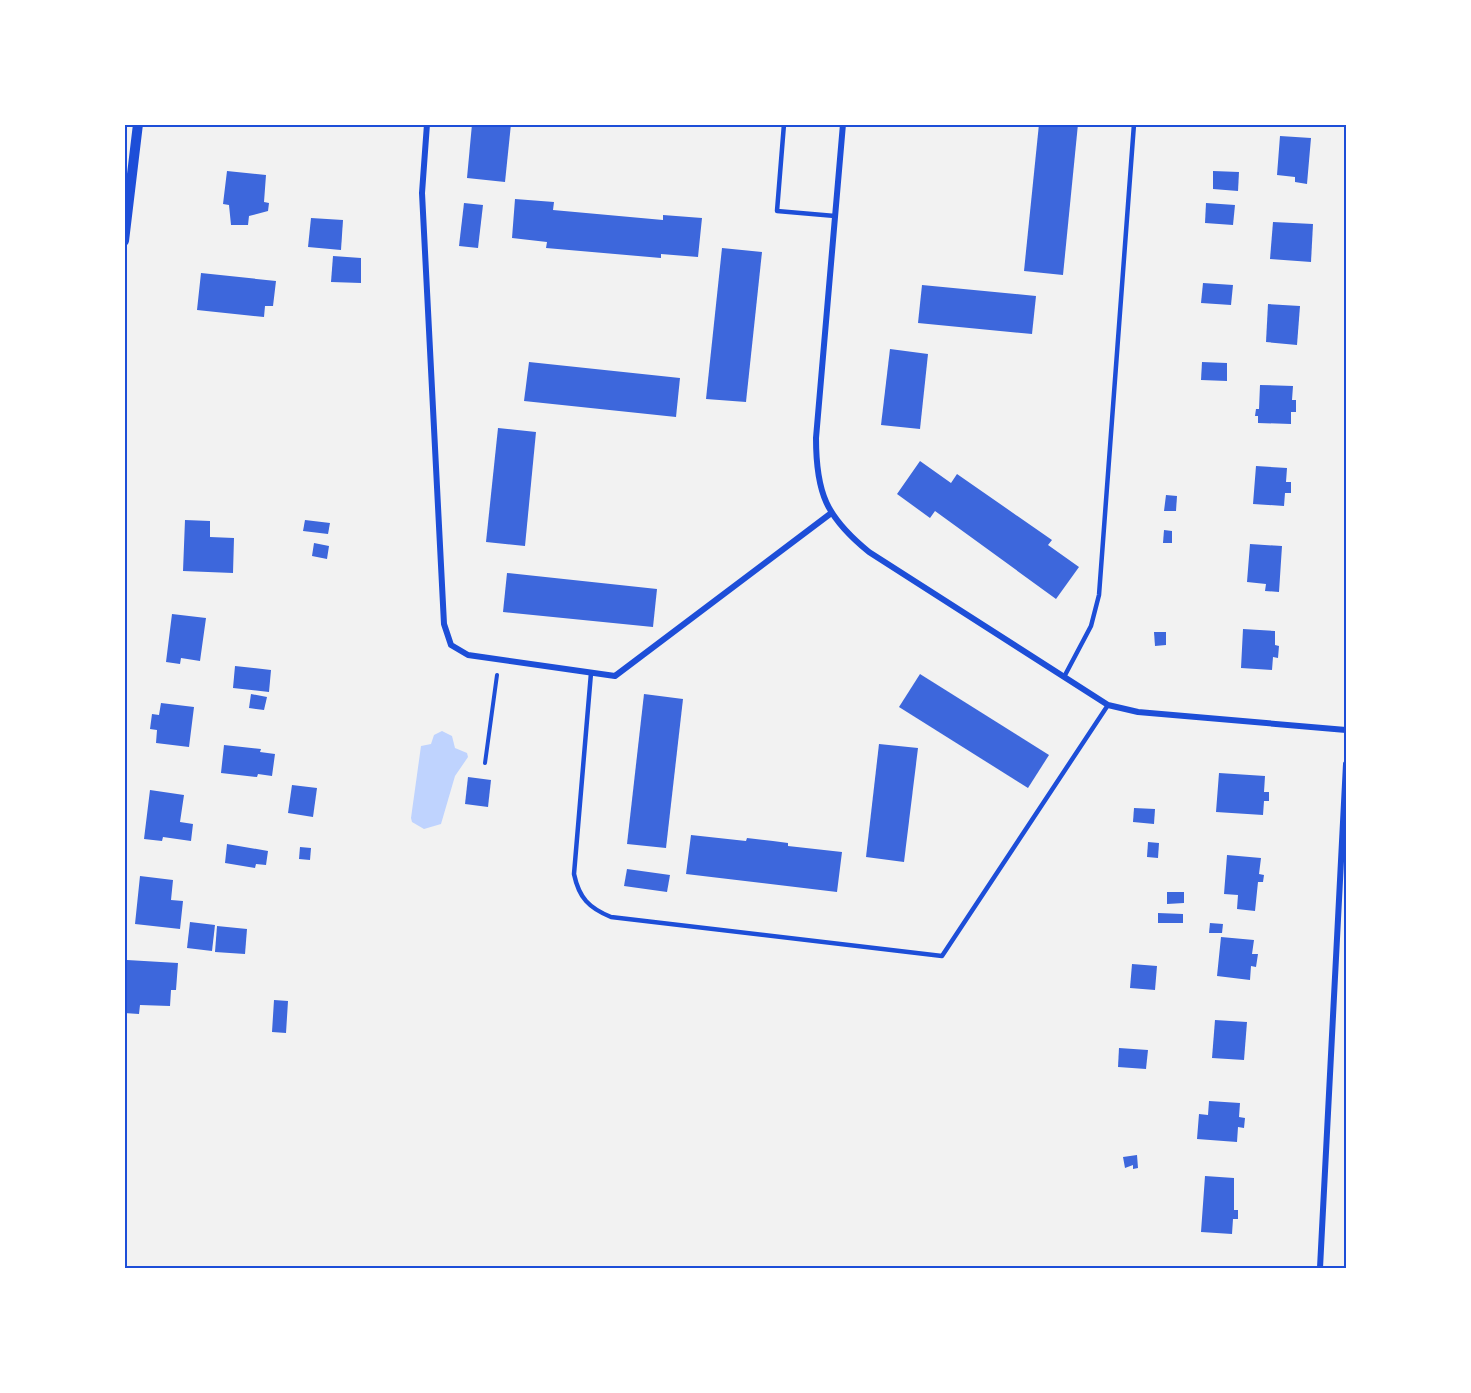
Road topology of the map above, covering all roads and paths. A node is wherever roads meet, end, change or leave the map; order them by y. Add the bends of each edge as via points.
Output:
1 (138, 124) edge
2 (427, 124) edge
3 (784, 124) edge
4 (843, 124) edge
5 (1134, 124) edge
6 (835, 216) junction
7 (124, 241) edge
8 (830, 514) junction
9 (499, 660) junction
10 (591, 673) junction
11 (1064, 677) junction
12 (1108, 705) junction
13 (1347, 730) edge
14 (485, 763) dead end
15 (1347, 764) edge
16 (1320, 1269) edge

1 - 7 street
2 - 9 street via 422,194 444,624 446,637 458,651
3 - 6 lane via 777,211
4 - 6 street
5 - 11 lane via 1099,595 1091,626
6 - 8 street via 816,438 817,474
8 - 10 street via 615,676
8 - 11 street via 869,552
9 - 10 street
9 - 14 path
10 - 12 lane via 574,874 586,904 611,917 942,956
11 - 12 street
12 - 13 street via 1138,712
15 - 16 street

